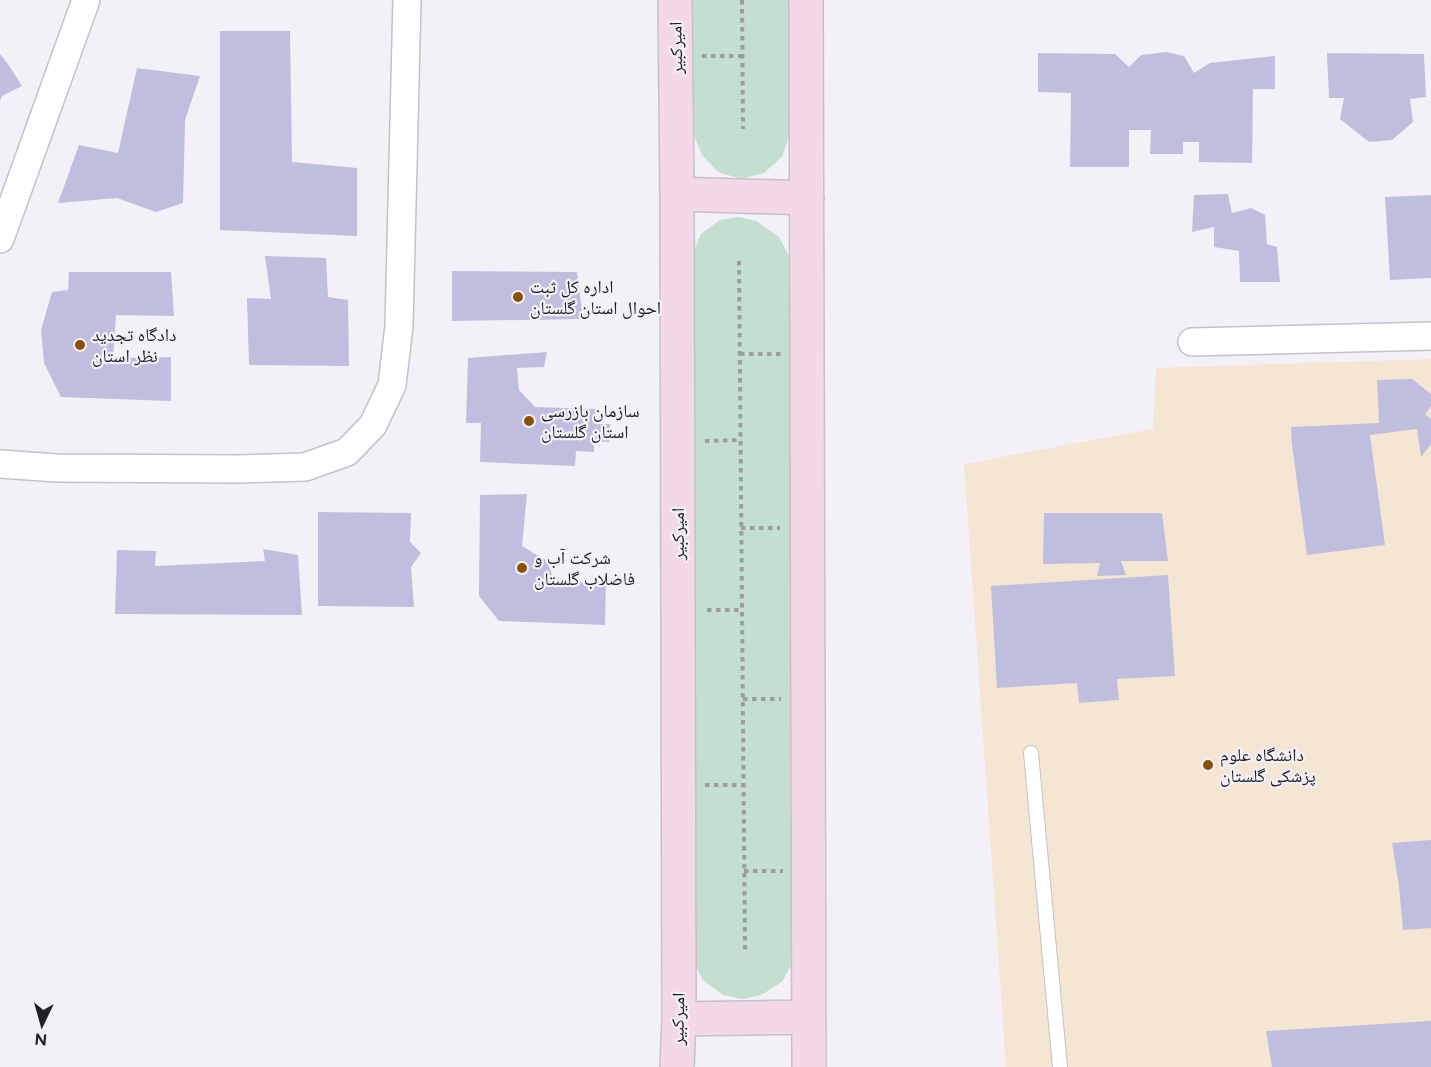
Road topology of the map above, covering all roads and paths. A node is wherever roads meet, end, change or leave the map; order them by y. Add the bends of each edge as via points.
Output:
1 (86, 0) edge
2 (407, 0) edge
3 (675, 0) edge
4 (742, 0) edge
5 (806, 0) edge
6 (676, 56) junction
7 (743, 56) junction
8 (743, 129) dead end
9 (677, 194) junction
10 (807, 198) junction
11 (0, 239) edge
12 (739, 261) dead end
13 (1431, 336) edge
14 (1192, 342) dead end
15 (740, 354) junction
16 (807, 354) junction
17 (741, 440) junction
18 (678, 441) junction
19 (0, 464) edge
20 (741, 528) junction
21 (808, 528) junction
22 (678, 610) junction
23 (742, 610) junction
24 (743, 699) junction
25 (808, 699) junction
26 (1031, 753) dead end
27 (744, 785) junction
28 (678, 786) junction
29 (744, 871) junction
30 (808, 871) junction
31 (745, 950) dead end
32 (808, 1017) junction
33 (679, 1019) junction
34 (677, 1067) edge
35 (809, 1067) edge
36 (1060, 1067) edge

1 - 11 street
2 - 19 street via 399,326 392,386 373,425 347,452 305,467 69,468
3 - 6 main road, امیرکبیر
4 - 7 path
5 - 10 main road
6 - 7 path
6 - 9 main road, امیرکبیر
7 - 8 path
9 - 10 main road
9 - 18 main road, امیرکبیر
10 - 16 main road
12 - 15 path
13 - 14 street
15 - 16 path
15 - 17 path
16 - 21 main road
17 - 18 path
17 - 20 path
18 - 22 main road, امیرکبیر
20 - 21 path
20 - 23 path
21 - 25 main road
22 - 23 path
22 - 28 main road, امیرکبیر
23 - 24 path
24 - 25 path
24 - 27 path
25 - 30 main road
26 - 36 lane
27 - 28 path
27 - 29 path
28 - 33 main road, امیرکبیر
29 - 30 path
29 - 31 path
30 - 32 main road
32 - 33 main road
32 - 35 main road
33 - 34 main road, امیرکبیر

